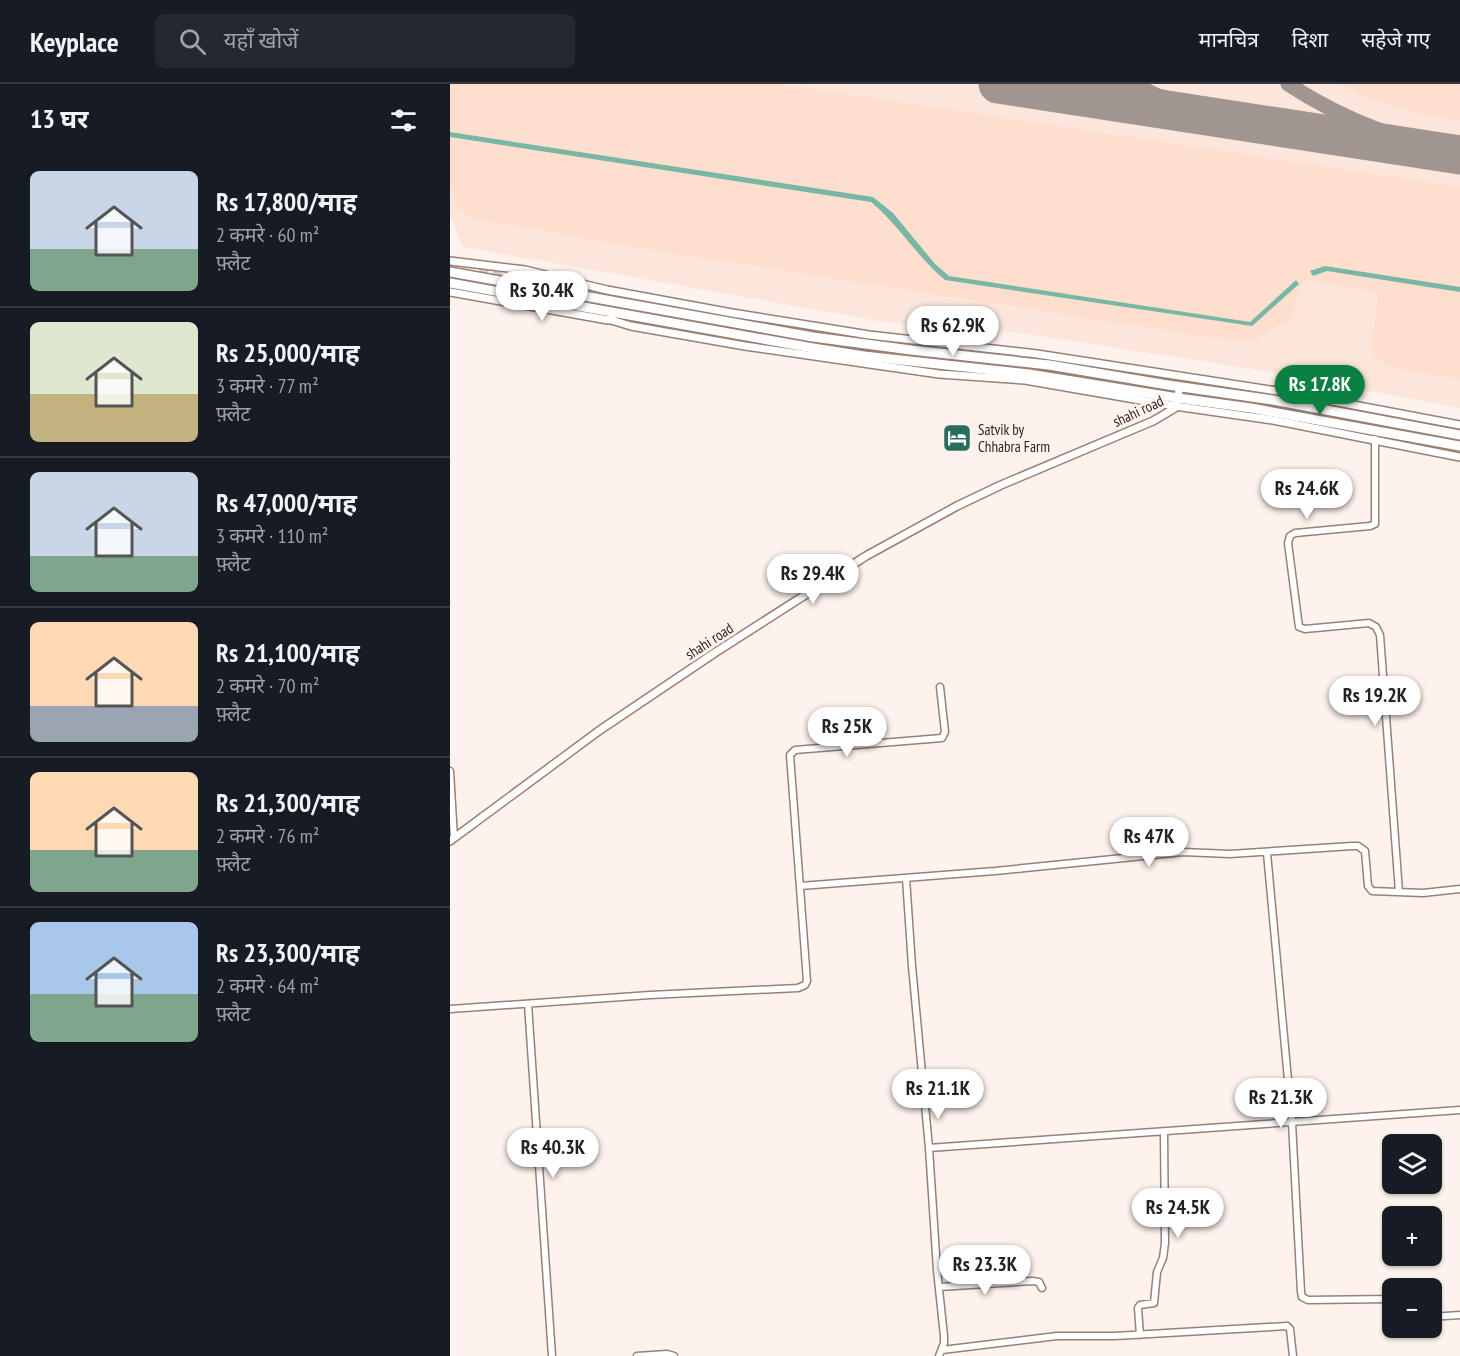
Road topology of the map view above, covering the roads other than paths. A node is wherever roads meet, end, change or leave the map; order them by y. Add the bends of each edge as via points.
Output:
1 (450, 261) edge
2 (450, 272) edge
3 (450, 284) edge
4 (450, 292) edge
5 (612, 316) junction
6 (1180, 387) junction
7 (1177, 402) junction
8 (1460, 425) edge
9 (1460, 435) edge
10 (1374, 439) junction
11 (1460, 446) edge
12 (1460, 457) edge
13 (940, 687) dead end
14 (450, 771) edge
15 (452, 839) edge
16 (1267, 853) junction
17 (906, 878) junction
18 (800, 886) junction
19 (1460, 889) edge
20 (1399, 892) junction
21 (528, 1004) junction
22 (450, 1009) edge
23 (1460, 1110) edge
24 (1293, 1123) junction
25 (1164, 1132) junction
26 (929, 1148) junction
27 (939, 1287) junction
28 (1042, 1288) dead end
29 (1382, 1299) edge
30 (1460, 1316) edge
31 (1442, 1317) edge
32 (1140, 1335) junction
33 (940, 1353) edge
34 (552, 1356) edge
35 (637, 1356) edge
36 (674, 1356) edge
37 (1293, 1356) edge

1 - 8 street via 525,270 732,314 869,336 1045,355 1290,393
2 - 6 highway via 813,337 1029,362
3 - 5 highway
4 - 5 street via 529,308
5 - 7 highway via 864,356 1029,374
6 - 7 street, shahi road
6 - 9 highway
7 - 10 street
7 - 11 highway via 1251,408
7 - 15 street, shahi road via 1173,410 1153,421 1001,485 866,556 600,730
10 - 12 street
10 - 20 street via 1375,524 1295,533 1288,543 1299,627 1369,623 1379,631
13 - 18 street via 945,732 942,738 791,752
14 - 15 street
16 - 17 street via 1193,852
16 - 20 street via 1363,847 1370,890
16 - 24 street
17 - 18 street
17 - 26 street
18 - 21 street via 807,981 803,987
19 - 20 street
21 - 22 street
21 - 34 street
23 - 24 street
24 - 25 street
24 - 29 street via 1302,1297
25 - 26 street
25 - 32 street via 1165,1251 1157,1272 1154,1303 1138,1308
26 - 27 street
27 - 28 street via 1032,1281 1039,1282
27 - 33 street via 944,1336
30 - 31 street
32 - 33 street via 1058,1336
32 - 37 street via 1287,1326
35 - 36 street

